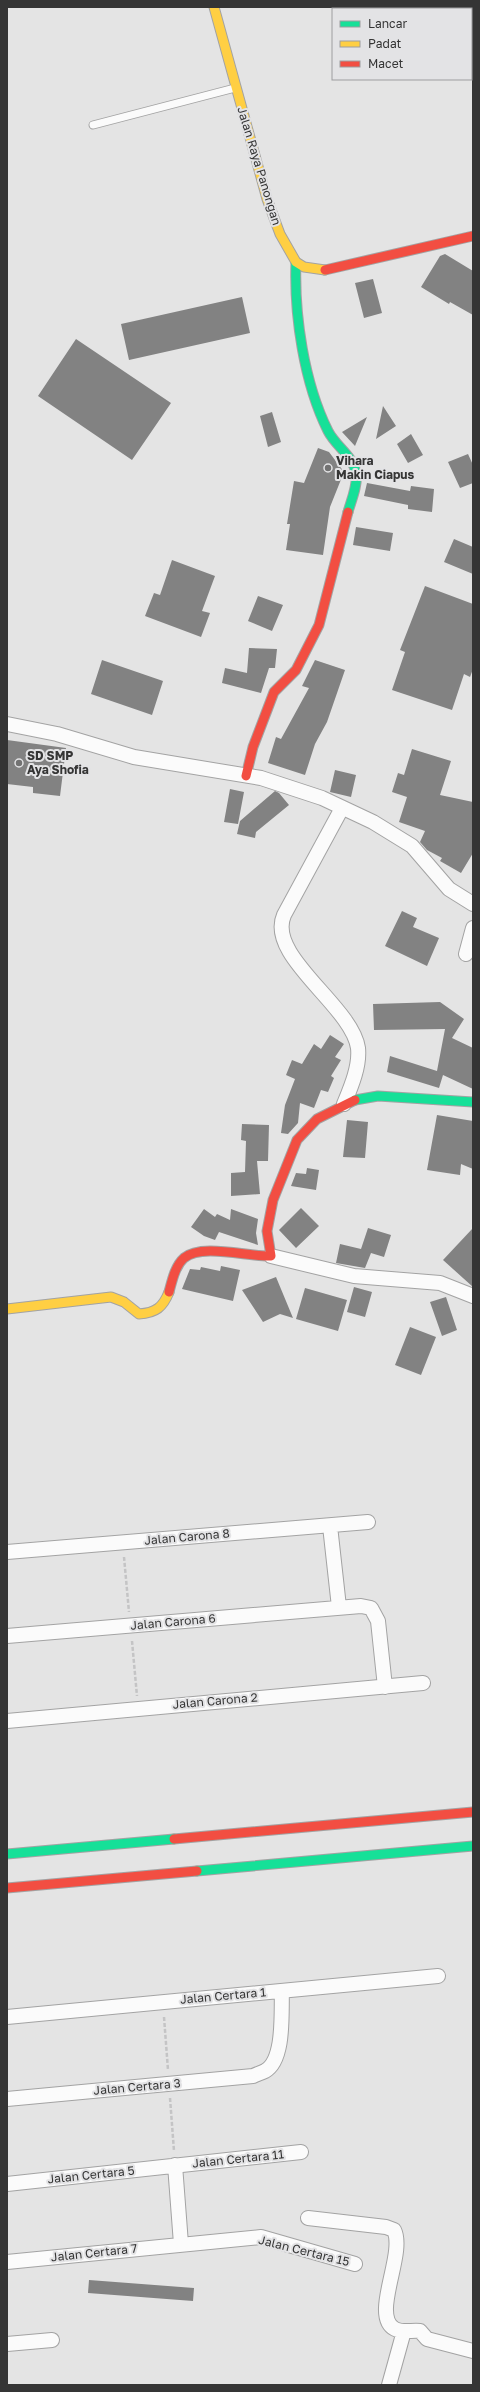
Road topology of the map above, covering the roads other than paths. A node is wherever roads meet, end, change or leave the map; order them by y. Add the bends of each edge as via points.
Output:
1 (214, 7) edge
2 (235, 88) junction
3 (93, 125) dead end
4 (473, 236) edge
5 (296, 262) junction
6 (7, 724) edge
7 (246, 776) junction
8 (342, 808) junction
9 (467, 895) edge
10 (473, 904) edge
11 (473, 928) edge
12 (466, 954) dead end
13 (473, 1102) edge
14 (344, 1104) junction
15 (271, 1256) junction
16 (473, 1296) edge
17 (7, 1309) edge
18 (368, 1522) dead end
19 (330, 1526) junction
20 (7, 1552) edge
21 (339, 1607) junction
22 (7, 1636) edge
23 (423, 1683) dead end
24 (385, 1687) junction
25 (7, 1721) edge
26 (473, 1812) edge
27 (473, 1846) edge
28 (7, 1854) edge
29 (7, 1888) edge
30 (438, 1976) dead end
31 (282, 1991) junction
32 (7, 2017) edge
33 (7, 2099) edge
34 (301, 2152) dead end
35 (176, 2165) junction
36 (7, 2184) edge
37 (308, 2218) dead end
38 (181, 2244) junction
39 (7, 2262) edge
40 (355, 2264) dead end
41 (404, 2331) junction
42 (52, 2340) dead end
43 (7, 2344) edge
44 (473, 2350) edge
45 (389, 2385) edge

1 - 2 street, Jalan Raya Panongan
2 - 3 lane
2 - 5 street, Jalan Raya Panongan via 267,199 280,234
4 - 5 street via 332,270 317,270
5 - 7 street via 295,287 300,326 316,394 330,435 354,464 357,476 319,625 296,670 274,692 253,747
6 - 7 street via 57,734 134,757
7 - 8 street via 282,784
8 - 9 street via 373,822 412,846 449,889
8 - 14 street via 284,915 280,930 285,943 301,967 332,1003 355,1037 358,1060
9 - 10 street
11 - 12 street
13 - 14 street via 378,1096
14 - 15 street via 317,1119 297,1140 272,1200 267,1236
15 - 16 street via 354,1276 440,1283
15 - 17 street via 260,1258 204,1251 190,1254 177,1266 166,1300 149,1314 139,1314 124,1302 111,1297
18 - 19 street, Jalan Carona 8
19 - 20 street, Jalan Carona 8
19 - 21 street
21 - 22 street, Jalan Carona 6
21 - 24 street, Jalan Carona 6 via 371,1608 378,1621
23 - 24 street, Jalan Carona 2
24 - 25 street, Jalan Carona 2
26 - 28 street
27 - 29 street
30 - 31 street, Jalan Certara 1
31 - 32 street, Jalan Certara 1
31 - 33 street, Jalan Certara 3 via 279,2050 274,2062 266,2071 253,2076
34 - 35 street, Jalan Certara 11
35 - 36 street, Jalan Certara 5
35 - 38 street
37 - 41 street via 394,2230 396,2248 385,2316 388,2324
38 - 39 street, Jalan Certara 7
38 - 40 street, Jalan Certara 15 via 261,2238
41 - 44 street via 420,2331 427,2339
41 - 45 street
42 - 43 street

